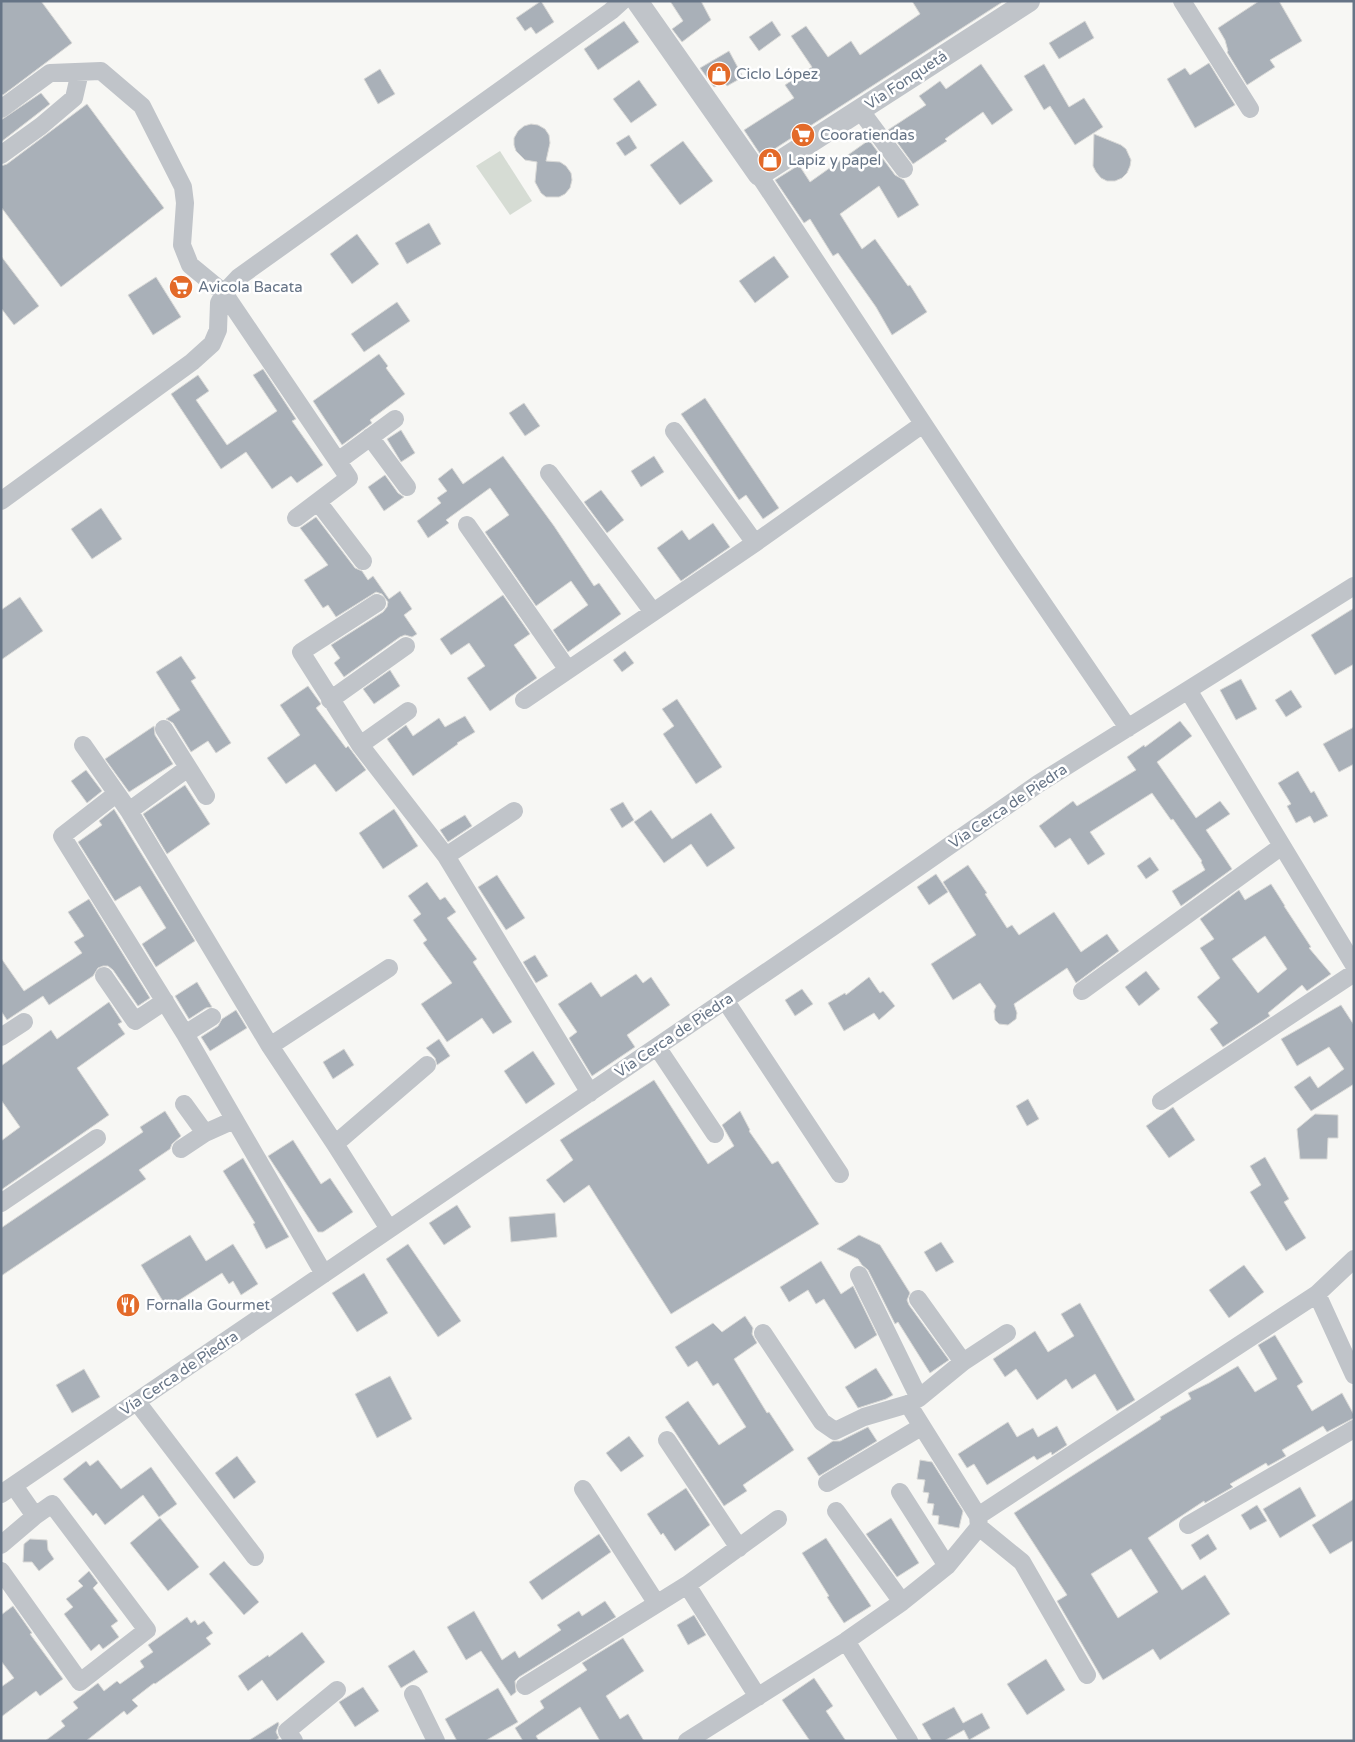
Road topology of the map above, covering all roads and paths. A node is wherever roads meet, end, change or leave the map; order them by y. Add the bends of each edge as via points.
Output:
1 (622, 1) edge
2 (637, 1) edge
3 (1182, 1) edge
4 (1028, 2) edge
5 (80, 72) junction
6 (1, 109) edge
7 (1250, 109) dead end
8 (860, 110) junction
9 (1, 155) edge
10 (904, 169) dead end
11 (759, 174) junction
12 (224, 293) junction
13 (395, 419) dead end
14 (923, 424) junction
15 (674, 431) dead end
16 (370, 437) junction
17 (338, 461) junction
18 (549, 473) dead end
19 (407, 487) dead end
20 (1, 501) edge
21 (318, 502) junction
22 (296, 518) dead end
23 (467, 525) dead end
24 (755, 543) junction
25 (363, 561) dead end
26 (1354, 586) edge
27 (377, 603) dead end
28 (653, 612) junction
29 (406, 646) dead end
30 (568, 670) junction
31 (1188, 690) junction
32 (330, 700) junction
33 (524, 700) dead end
34 (408, 711) dead end
35 (1128, 728) junction
36 (164, 729) dead end
37 (83, 745) dead end
38 (360, 745) junction
39 (188, 768) junction
40 (116, 794) junction
41 (206, 796) dead end
42 (129, 811) junction
43 (514, 811) dead end
44 (1282, 846) junction
45 (446, 856) junction
46 (1354, 965) edge
47 (389, 968) dead end
48 (1354, 973) edge
49 (104, 976) dead end
50 (1082, 991) dead end
51 (726, 1000) junction
52 (164, 1001) junction
53 (212, 1017) dead end
54 (24, 1022) dead end
55 (186, 1034) junction
56 (1, 1037) edge
57 (270, 1046) junction
58 (657, 1047) junction
59 (427, 1065) dead end
60 (590, 1093) junction
61 (1161, 1101) dead end
62 (184, 1104) dead end
63 (234, 1120) junction
64 (205, 1133) junction
65 (715, 1134) dead end
66 (97, 1138) dead end
67 (335, 1144) junction
68 (181, 1149) dead end
69 (840, 1174) dead end
70 (1, 1203) edge
71 (389, 1230) junction
72 (1354, 1259) edge
73 (324, 1274) junction
74 (859, 1275) dead end
75 (1317, 1294) junction
76 (918, 1300) dead end
77 (763, 1333) dead end
78 (1007, 1333) dead end
79 (963, 1362) junction
80 (1354, 1375) edge
81 (913, 1401) junction
82 (137, 1402) junction
83 (921, 1427) junction
84 (1354, 1429) edge
85 (667, 1440) dead end
86 (827, 1483) dead end
87 (583, 1489) dead end
88 (7, 1490) edge
89 (900, 1492) dead end
90 (836, 1511) dead end
91 (35, 1516) junction
92 (778, 1520) dead end
93 (978, 1522) junction
94 (1188, 1525) dead end
95 (1, 1545) edge
96 (739, 1548) junction
97 (255, 1557) dead end
98 (947, 1566) junction
99 (1, 1571) edge
100 (688, 1585) junction
101 (902, 1602) junction
102 (656, 1604) junction
103 (846, 1641) junction
104 (1086, 1675) dead end
105 (526, 1686) dead end
106 (337, 1690) dead end
107 (413, 1694) dead end
108 (758, 1697) junction
109 (711, 1735) edge
110 (294, 1741) edge
111 (436, 1741) edge
112 (687, 1741) edge
113 (908, 1741) edge

1 - 12 street via 239,277
2 - 11 street
3 - 7 street
4 - 8 street, Vía Fonquetá
5 - 6 street via 50,73
5 - 9 street via 74,98
5 - 12 street via 101,71 142,106 183,187 182,246 190,265
8 - 10 street
8 - 11 street, Vía Fonquetá
11 - 14 street
12 - 17 street
12 - 20 street via 219,303 218,330 212,344 192,362
13 - 16 street
14 - 24 street
14 - 35 street
15 - 24 street
16 - 17 street
16 - 19 street
17 - 21 street via 349,478
18 - 28 street
21 - 22 street
21 - 25 street
23 - 30 street
24 - 28 street
26 - 31 street, Vía Cerca de Piedra
27 - 32 street via 301,652
28 - 30 street
29 - 32 street
30 - 33 street
31 - 35 street, Vía Cerca de Piedra
31 - 44 street
32 - 38 street
34 - 38 street
35 - 51 street, Vía Cerca de Piedra via 1038,784
36 - 39 street
37 - 40 street
38 - 45 street
39 - 41 street
39 - 42 street
40 - 42 street
40 - 52 street via 62,836
42 - 57 street
43 - 45 street
44 - 46 street
44 - 50 street
45 - 60 street
47 - 57 street
48 - 61 street
49 - 52 street via 135,1021
51 - 58 street, Vía Cerca de Piedra
51 - 69 street
52 - 55 street
53 - 55 street
54 - 56 street
55 - 63 street
57 - 67 street
58 - 60 street, Vía Cerca de Piedra
58 - 65 street
59 - 67 street
60 - 71 street, Vía Cerca de Piedra
62 - 64 street
63 - 64 street
63 - 73 street
64 - 68 street
66 - 70 street
67 - 71 street
71 - 73 street, Vía Cerca de Piedra
72 - 75 street
73 - 82 street, Vía Cerca de Piedra
74 - 81 street
75 - 80 street
75 - 93 street
76 - 79 street
77 - 81 street via 822,1422 835,1431
78 - 79 street
79 - 81 street
81 - 83 street
82 - 88 street, Vía Cerca de Piedra
82 - 97 street
83 - 86 street
83 - 93 street
84 - 94 street
85 - 96 street
87 - 102 street
88 - 91 street
89 - 98 street
90 - 101 street
91 - 95 street
91 - 99 street via 52,1504 147,1630 80,1682
92 - 96 street
93 - 98 street
93 - 104 street via 1022,1562
96 - 100 street
98 - 101 street
100 - 102 street
100 - 108 street
101 - 103 street
102 - 105 street
103 - 108 street
103 - 113 street
106 - 110 street via 287,1731
107 - 111 street
108 - 109 street
109 - 112 street

